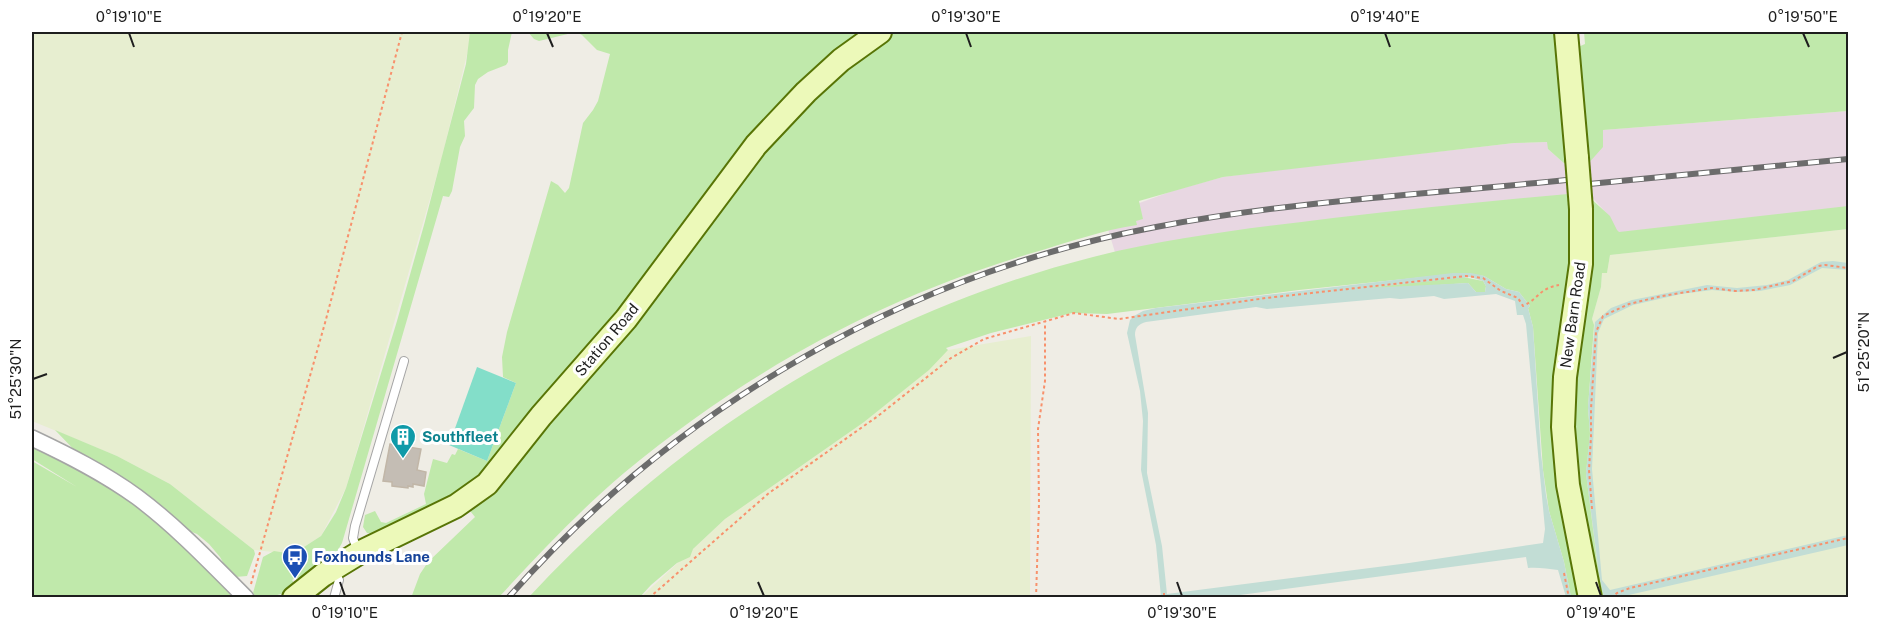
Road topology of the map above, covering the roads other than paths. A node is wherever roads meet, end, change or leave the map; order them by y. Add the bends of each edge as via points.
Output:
1 (880, 32) edge
2 (1566, 32) edge
3 (404, 361) dead end
4 (32, 438) edge
5 (359, 553) junction
6 (333, 569) junction
7 (248, 592) edge
8 (294, 597) edge
9 (334, 597) edge
10 (1590, 597) edge

1 - 5 main road, Station Road via 841,60 756,145 626,319 489,481 456,506
2 - 10 main road, New Barn Road, bridge via 1581,208 1581,264 1565,377 1563,427 1568,485
3 - 5 lane via 355,526 353,538
4 - 7 street via 72,457 137,497
5 - 6 main road, Station Road
6 - 8 main road, Station Road
6 - 9 lane via 339,579

